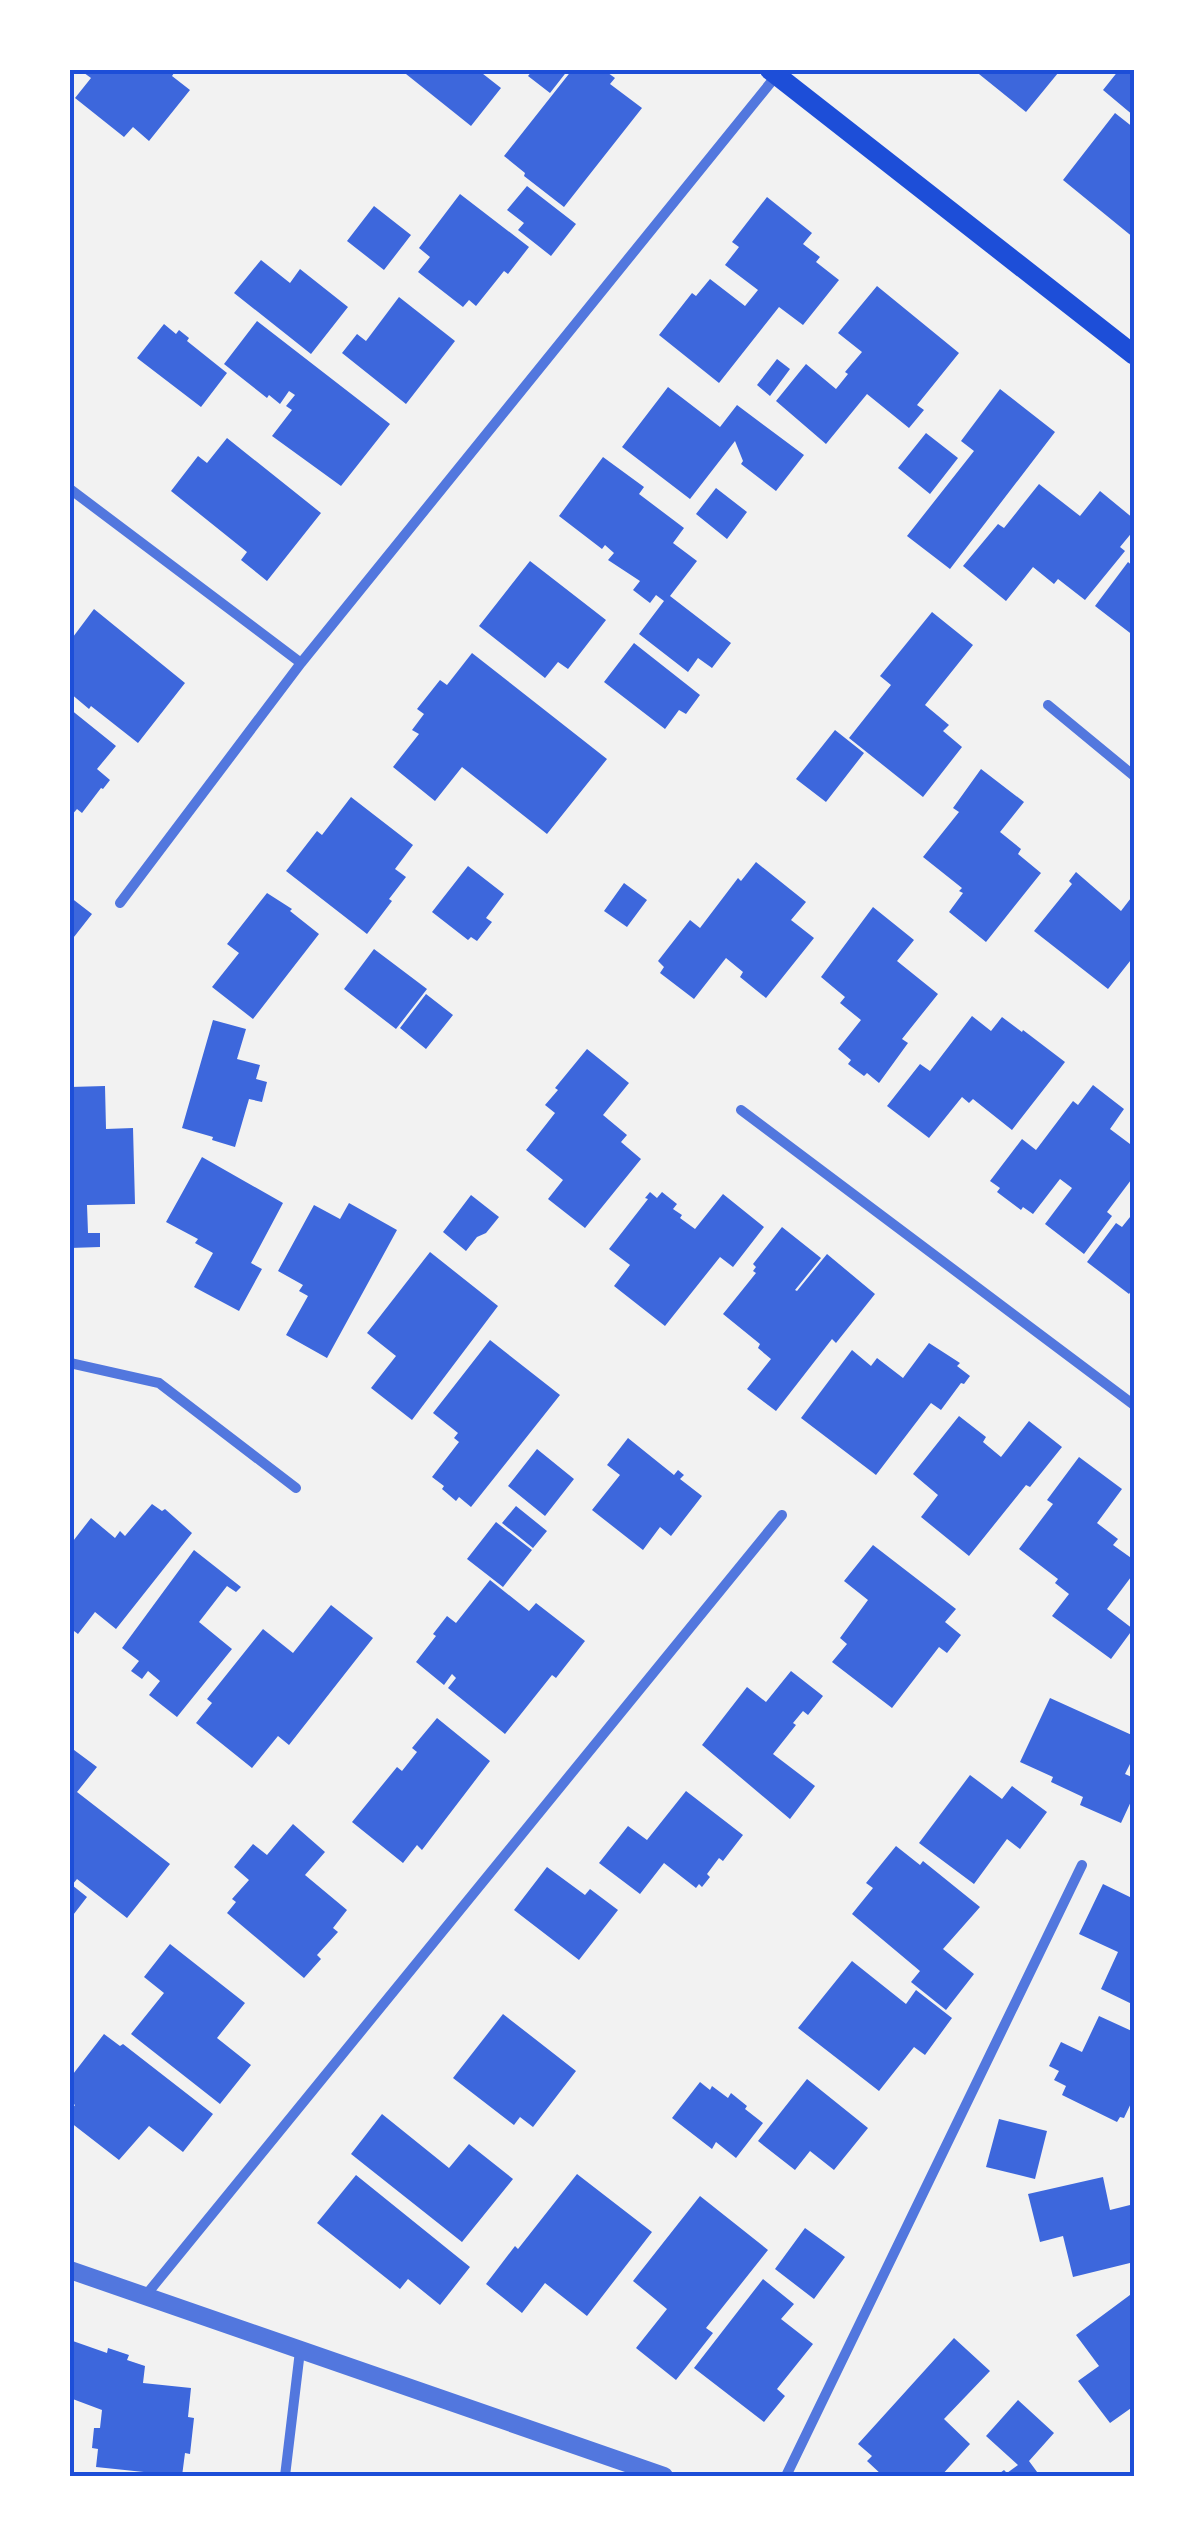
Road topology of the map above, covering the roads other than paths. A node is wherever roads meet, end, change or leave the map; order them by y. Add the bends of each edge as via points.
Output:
1 (773, 72) edge
2 (1134, 355) edge
3 (70, 489) edge
4 (301, 663) junction
5 (1048, 705) dead end
6 (1134, 776) edge
7 (120, 904) dead end
8 (741, 1110) dead end
9 (70, 1363) edge
10 (1134, 1405) edge
11 (296, 1488) dead end
12 (782, 1516) dead end
13 (1082, 1865) dead end
14 (70, 2270) edge
15 (146, 2295) junction
16 (300, 2350) junction
17 (285, 2476) edge
18 (664, 2476) edge
19 (786, 2476) edge

1 - 2 main road
1 - 4 street
3 - 4 street
4 - 7 street
5 - 6 street
8 - 10 street
9 - 11 street via 160,1382
12 - 15 street
13 - 19 street
14 - 15 street
15 - 16 street
16 - 17 street
16 - 18 street

